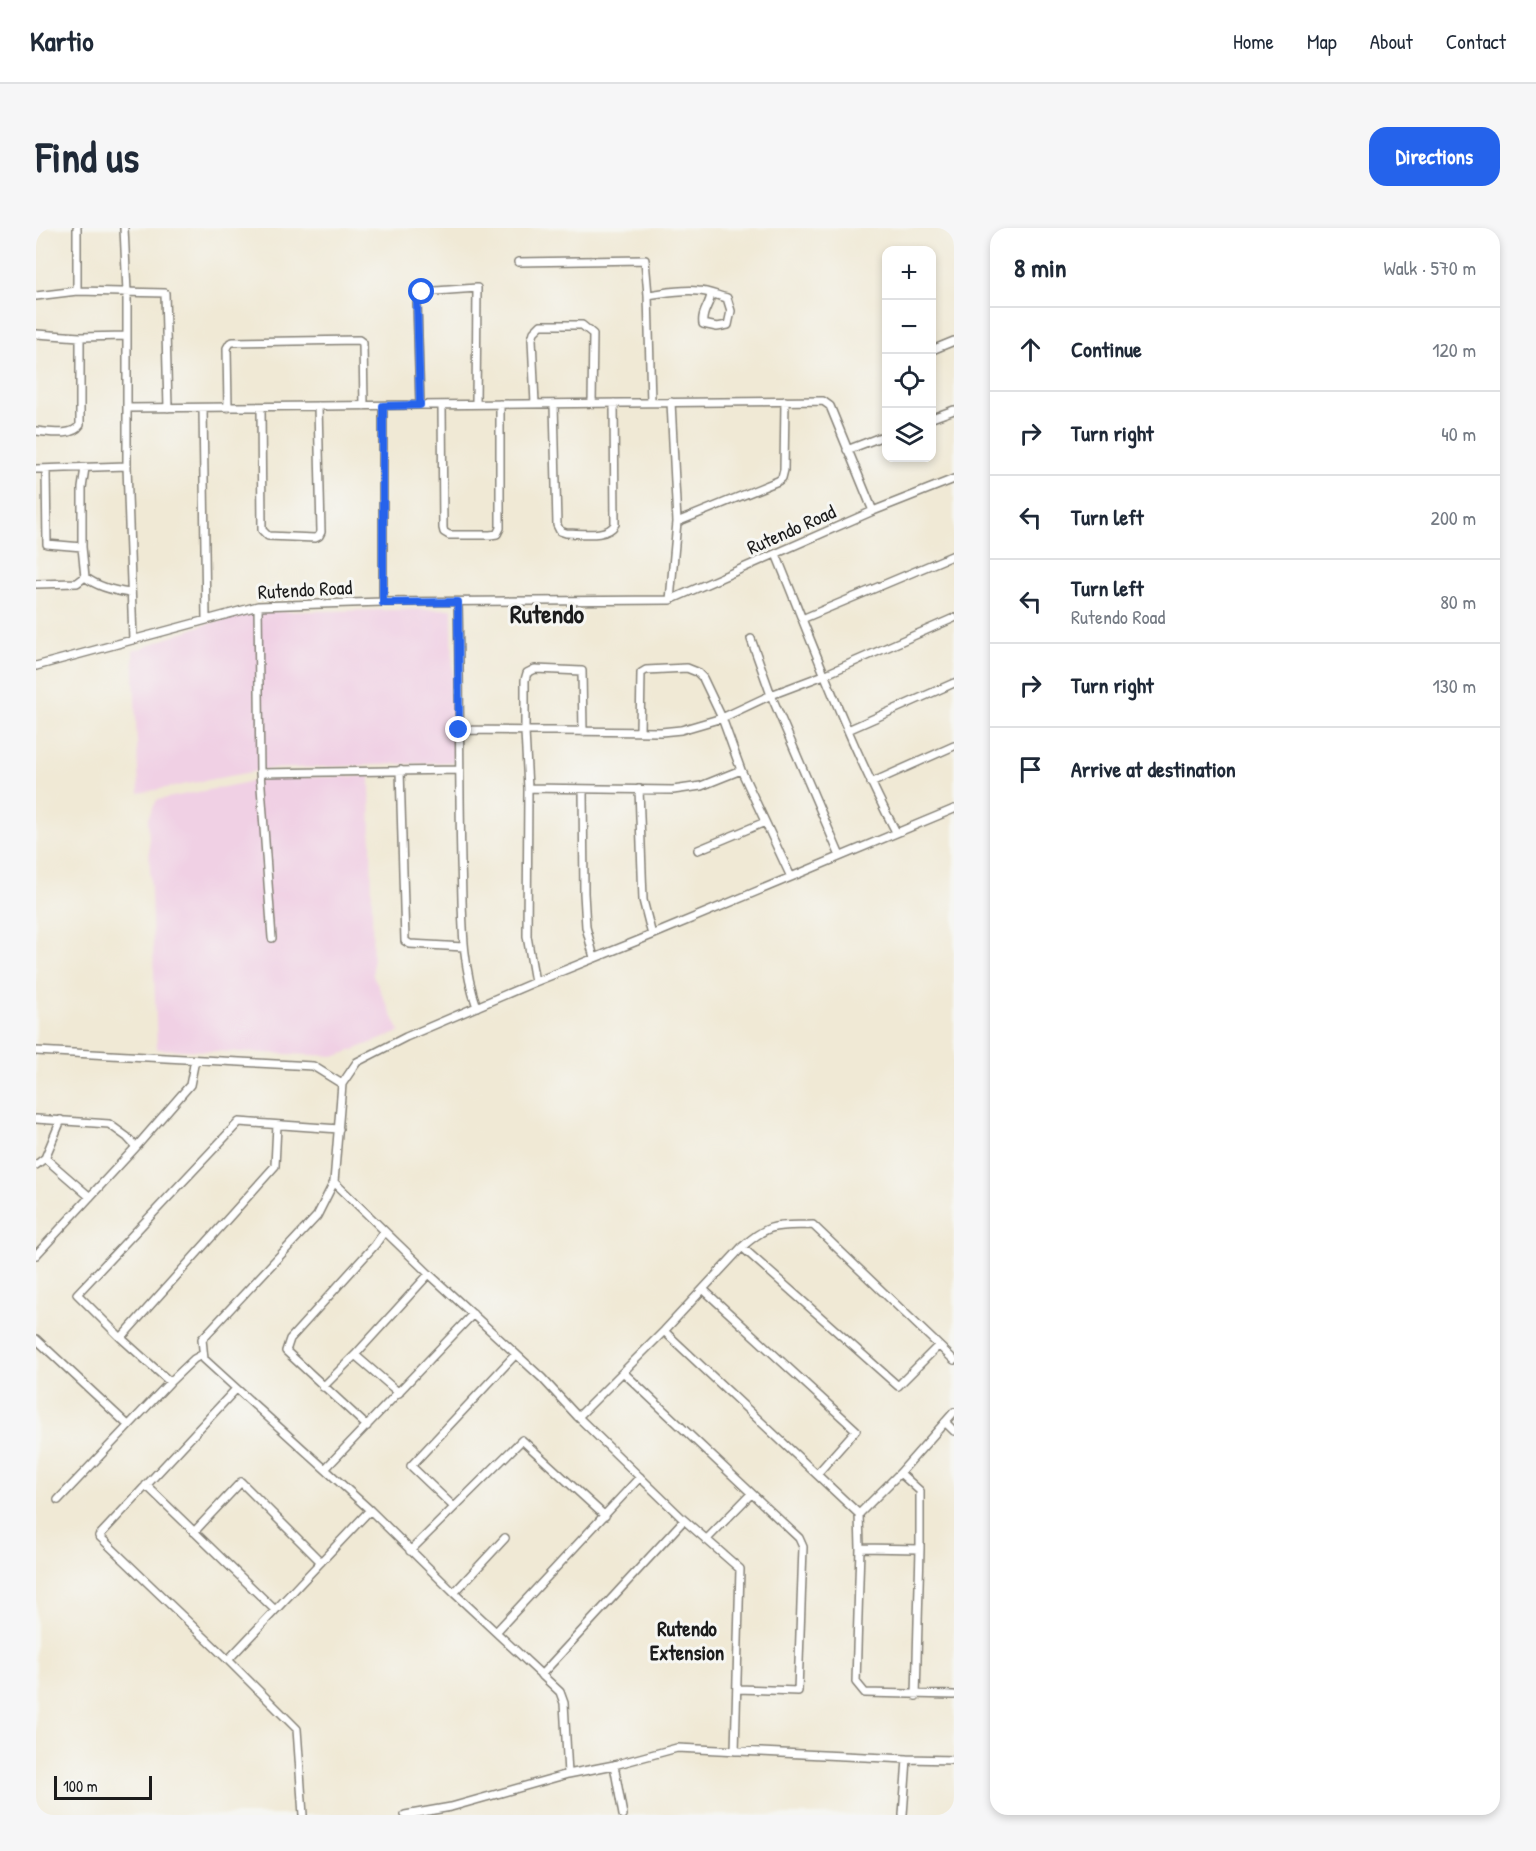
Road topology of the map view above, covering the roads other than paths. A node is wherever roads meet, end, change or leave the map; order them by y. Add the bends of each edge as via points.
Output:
1 (76, 228) edge
2 (124, 228) edge
3 (518, 262) dead end
4 (77, 291) junction
5 (127, 292) junction
6 (711, 294) junction
7 (648, 295) junction
8 (36, 296) edge
9 (36, 334) edge
10 (126, 336) junction
11 (80, 337) junction
12 (954, 341) edge
13 (936, 349) edge
14 (785, 401) junction
15 (651, 402) junction
16 (671, 402) junction
17 (592, 403) junction
18 (614, 403) junction
19 (476, 404) junction
20 (500, 404) junction
21 (535, 404) junction
22 (554, 404) junction
23 (420, 405) junction
24 (442, 405) junction
25 (318, 406) junction
26 (364, 406) junction
27 (383, 406) junction
28 (261, 407) junction
29 (127, 408) junction
30 (168, 408) junction
31 (203, 408) junction
32 (228, 408) junction
33 (954, 410) edge
34 (936, 416) edge
35 (36, 431) edge
36 (882, 437) edge
37 (847, 450) junction
38 (126, 466) junction
39 (85, 468) junction
40 (36, 469) edge
41 (46, 469) junction
42 (954, 480) edge
43 (873, 511) junction
44 (677, 522) junction
45 (82, 547) junction
46 (776, 554) junction
47 (954, 555) edge
48 (85, 577) junction
49 (36, 584) edge
50 (130, 593) junction
51 (670, 600) junction
52 (458, 602) junction
53 (383, 603) junction
54 (258, 606) junction
55 (954, 618) edge
56 (207, 619) junction
57 (802, 619) junction
58 (751, 639) dead end
59 (133, 640) junction
60 (36, 666) edge
61 (824, 675) junction
62 (954, 683) edge
63 (771, 695) junction
64 (722, 718) junction
65 (459, 730) junction
66 (848, 730) junction
67 (640, 731) junction
68 (525, 732) junction
69 (583, 732) junction
70 (954, 746) edge
71 (400, 770) junction
72 (459, 770) junction
73 (741, 770) junction
74 (260, 773) junction
75 (871, 783) junction
76 (528, 788) junction
77 (583, 789) junction
78 (639, 789) junction
79 (954, 809) edge
80 (765, 822) junction
81 (896, 832) junction
82 (698, 850) dead end
83 (840, 856) junction
84 (791, 877) junction
85 (652, 935) junction
86 (272, 938) dead end
87 (464, 947) junction
88 (594, 958) junction
89 (535, 982) junction
90 (477, 1007) junction
91 (36, 1051) edge
92 (195, 1060) junction
93 (342, 1084) junction
94 (36, 1119) edge
95 (61, 1120) junction
96 (278, 1125) junction
97 (339, 1129) junction
98 (136, 1147) junction
99 (45, 1158) junction
100 (36, 1165) edge
101 (334, 1182) junction
102 (90, 1197) junction
103 (384, 1232) junction
104 (742, 1247) junction
105 (36, 1255) edge
106 (429, 1274) junction
107 (704, 1290) junction
108 (473, 1314) junction
109 (664, 1331) junction
110 (121, 1338) junction
111 (36, 1339) edge
112 (938, 1346) junction
113 (203, 1354) junction
114 (516, 1354) junction
115 (355, 1355) junction
116 (954, 1360) edge
117 (624, 1373) junction
118 (170, 1382) junction
119 (323, 1387) junction
120 (236, 1389) junction
121 (399, 1393) junction
122 (954, 1412) edge
123 (578, 1417) junction
124 (945, 1422) junction
125 (128, 1425) junction
126 (367, 1426) junction
127 (954, 1431) edge
128 (325, 1469) junction
129 (900, 1473) junction
130 (817, 1474) junction
131 (640, 1477) junction
132 (146, 1485) junction
133 (751, 1494) junction
134 (58, 1500) dead end
135 (454, 1507) junction
136 (370, 1510) junction
137 (859, 1514) junction
138 (605, 1516) junction
139 (684, 1520) junction
140 (195, 1532) junction
141 (505, 1538) dead end
142 (706, 1540) junction
143 (860, 1548) junction
144 (920, 1550) junction
145 (410, 1551) junction
146 (321, 1562) junction
147 (454, 1593) junction
148 (276, 1610) junction
149 (496, 1632) junction
150 (228, 1660) junction
151 (541, 1675) junction
152 (737, 1689) junction
153 (954, 1695) edge
154 (916, 1696) junction
155 (735, 1751) junction
156 (907, 1759) junction
157 (954, 1760) edge
158 (614, 1765) junction
159 (568, 1774) junction
160 (451, 1811) edge
161 (303, 1815) edge
162 (405, 1815) edge
163 (623, 1815) edge
164 (903, 1815) edge

1 - 4 street
2 - 5 street
3 - 7 street via 645,260
4 - 5 street
4 - 8 street
5 - 10 street
5 - 30 street via 165,293
6 - 6 street via 702,316 703,324 728,326 731,312 727,298
6 - 7 street via 698,291
7 - 15 street
9 - 11 street
10 - 11 street
10 - 29 street
11 - 35 street via 80,425 71,432
12 - 13 street
14 - 16 street
14 - 37 street via 823,401 830,406
14 - 44 street via 782,478
15 - 16 street
15 - 18 street
16 - 44 street
17 - 18 street
17 - 21 street via 593,334 582,325 541,325 532,339
17 - 22 street
18 - 22 street via 615,524 607,532 596,533 566,533 557,525
19 - 20 street
19 - 23 street via 477,288 419,295
19 - 24 street
20 - 21 street
20 - 24 street via 500,528 497,534 490,535 444,532
21 - 22 street
23 - 24 street
23 - 27 street
25 - 26 street
25 - 28 street
25 - 28 street via 321,532 315,538 268,536 262,530
26 - 27 street
26 - 32 street via 362,341 302,340 230,343
27 - 53 street
28 - 32 street
29 - 30 street
29 - 38 street
30 - 31 street
31 - 32 street
31 - 56 street
33 - 34 street
36 - 37 street
37 - 43 street
38 - 39 street
38 - 50 street
39 - 41 street
39 - 45 street
40 - 41 street
41 - 45 street via 47,544
42 - 43 street, Rutendo Road
43 - 46 street, Rutendo Road
44 - 51 street
45 - 48 street
46 - 51 street, Rutendo Road
46 - 57 street
47 - 57 street
48 - 49 street via 77,583
48 - 50 street via 118,592
50 - 59 street
51 - 52 street, Rutendo Road
52 - 53 street, Rutendo Road
52 - 65 street
53 - 54 street, Rutendo Road
54 - 56 street, Rutendo Road
54 - 74 street
55 - 61 street
56 - 59 street, Rutendo Road
57 - 61 street
58 - 63 street
59 - 60 street, Rutendo Road
61 - 63 street
61 - 66 street
62 - 66 street
63 - 64 street
63 - 83 street
64 - 67 street via 681,730
64 - 67 street via 697,672 687,668 646,670 640,679
64 - 73 street
65 - 68 street
65 - 72 street
66 - 75 street
67 - 69 street
68 - 69 street
68 - 69 street via 525,680 527,673 535,669 582,671
68 - 76 street
70 - 75 street
71 - 72 street
71 - 74 street
71 - 87 street via 405,941
72 - 87 street
73 - 78 street via 701,786
73 - 80 street
74 - 86 street
75 - 81 street
76 - 77 street
76 - 89 street via 527,936
77 - 78 street
77 - 88 street via 586,927
78 - 85 street via 643,900
79 - 81 street
80 - 82 street
80 - 84 street
81 - 83 street
83 - 84 street
84 - 85 street
85 - 88 street
87 - 90 street
88 - 89 street
89 - 90 street
90 - 93 street via 357,1062
91 - 92 street
92 - 93 street via 313,1066
92 - 98 street via 190,1084
93 - 97 street
94 - 95 street
95 - 98 street via 109,1124
95 - 99 street
96 - 97 street
96 - 110 street via 275,1166
96 - 110 street via 239,1122 77,1294
97 - 101 street
98 - 102 street
99 - 100 street
99 - 102 street
101 - 103 street
101 - 113 street via 317,1216 202,1339
102 - 105 street
103 - 106 street
103 - 119 street via 290,1339 286,1351
104 - 107 street
104 - 112 street via 773,1226 813,1225
104 - 112 street via 898,1386
106 - 108 street
106 - 115 street
107 - 109 street
107 - 130 street via 856,1430
108 - 114 street
108 - 121 street
109 - 117 street
109 - 130 street
110 - 118 street
111 - 125 street
112 - 116 street
113 - 118 street
113 - 120 street
114 - 123 street
114 - 135 street via 411,1466
115 - 119 street
115 - 121 street
117 - 123 street
117 - 133 street
118 - 125 street
119 - 126 street
120 - 128 street
120 - 132 street
121 - 126 street
122 - 124 street
123 - 131 street
124 - 127 street
124 - 129 street
125 - 134 street
126 - 128 street
128 - 136 street
129 - 137 street
129 - 144 street via 920,1491
130 - 137 street
131 - 138 street
131 - 139 street
132 - 140 street
132 - 150 street via 99,1536
133 - 142 street
133 - 152 street via 799,1538 803,1547 798,1691
135 - 138 street via 522,1440
135 - 145 street
136 - 145 street
136 - 146 street
137 - 143 street
138 - 149 street
139 - 142 street
139 - 151 street
140 - 146 street via 241,1482
140 - 148 street
141 - 147 street
142 - 152 street via 740,1569
143 - 144 street
143 - 154 street via 856,1682 865,1693
144 - 154 street
145 - 147 street
146 - 148 street
147 - 149 street
148 - 150 street
149 - 151 street
150 - 161 street via 297,1729
151 - 159 street via 560,1692 564,1703
152 - 155 street
153 - 154 street
155 - 156 street
155 - 158 street via 677,1748
156 - 157 street
156 - 164 street
158 - 159 street
158 - 163 street
159 - 160 street
160 - 162 street

